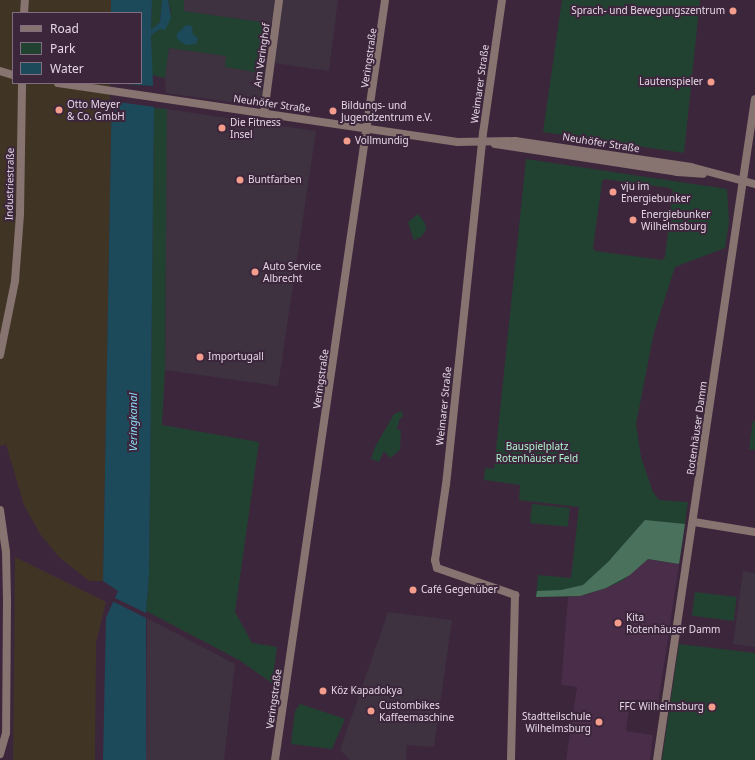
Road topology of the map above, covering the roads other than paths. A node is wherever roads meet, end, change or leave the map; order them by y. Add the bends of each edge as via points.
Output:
1 (25, 0) edge
2 (279, 0) edge
3 (385, 0) edge
4 (502, 0) edge
5 (24, 12) edge
6 (0, 71) edge
7 (12, 75) edge
8 (22, 84) edge
9 (65, 84) edge
10 (755, 99) edge
11 (264, 113) junction
12 (369, 128) junction
13 (482, 142) junction
14 (743, 182) junction
15 (755, 184) edge
16 (0, 355) edge
17 (0, 510) edge
18 (694, 522) junction
19 (755, 532) edge
20 (0, 754) edge
21 (275, 760) edge
22 (511, 760) edge
23 (657, 760) edge

1 - 5 street
2 - 11 street, Am Veringhof
3 - 12 street, Veringstraße
4 - 13 street, Weimarer Straße
6 - 7 street
8 - 16 street, Industriestraße via 20,214 15,281
9 - 11 street, Neuhöfer Straße
10 - 14 street, Rotenhäuser Damm
11 - 12 street, Neuhöfer Straße
12 - 13 street, Neuhöfer Straße via 458,142
12 - 21 street, Veringstraße
13 - 14 street, Neuhöfer Straße via 677,172 715,174
13 - 22 street, Weimarer Straße via 446,484 435,560 437,568 515,595
14 - 15 street, Neuhöfer Straße
14 - 18 street, Rotenhäuser Damm
17 - 20 street via 6,552 7,584 6,720
18 - 19 street
18 - 23 street, Rotenhäuser Damm

